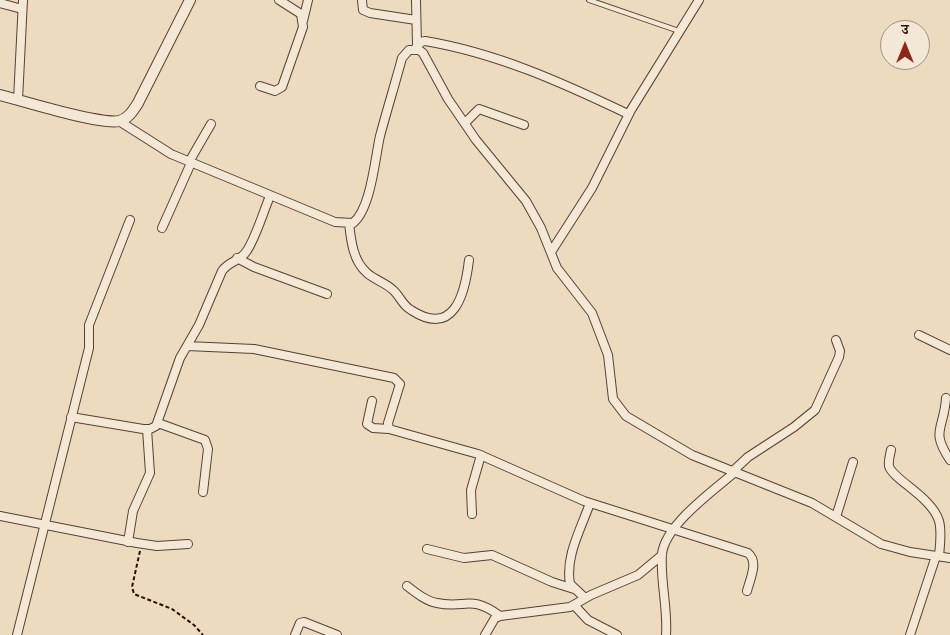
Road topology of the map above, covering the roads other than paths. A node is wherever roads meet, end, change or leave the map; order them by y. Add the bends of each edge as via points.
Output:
1 (24, 0) edge
2 (190, 0) edge
3 (279, 0) edge
4 (308, 0) edge
5 (362, 0) edge
6 (416, 0) edge
7 (589, 0) edge
8 (699, 0) edge
9 (0, 2) edge
10 (22, 9) junction
11 (416, 20) junction
12 (303, 21) junction
13 (679, 31) junction
14 (416, 47) junction
15 (260, 86) dead end
16 (0, 95) edge
17 (18, 100) junction
18 (628, 114) junction
19 (119, 121) junction
20 (464, 123) junction
21 (211, 124) dead end
22 (524, 125) dead end
23 (190, 163) junction
24 (270, 196) junction
25 (130, 220) dead end
26 (349, 223) junction
27 (162, 228) dead end
28 (551, 252) junction
29 (237, 258) junction
30 (469, 260) dead end
31 (327, 294) dead end
32 (919, 335) dead end
33 (836, 340) dead end
34 (187, 346) junction
35 (950, 350) edge
36 (946, 398) dead end
37 (372, 401) dead end
38 (72, 417) junction
39 (158, 423) junction
40 (147, 429) junction
41 (389, 429) junction
42 (891, 450) dead end
43 (480, 455) junction
44 (950, 460) edge
45 (853, 462) dead end
46 (734, 471) junction
47 (203, 492) dead end
48 (590, 503) junction
49 (472, 514) dead end
50 (0, 516) edge
51 (836, 517) junction
52 (46, 525) junction
53 (673, 530) junction
54 (128, 542) junction
55 (188, 544) dead end
56 (427, 549) dead end
57 (662, 556) junction
58 (937, 556) junction
59 (950, 558) edge
60 (407, 586) dead end
61 (574, 589) junction
62 (747, 591) dead end
63 (585, 598) junction
64 (574, 606) junction
65 (500, 616) junction
66 (17, 635) edge
67 (295, 635) edge
68 (337, 635) edge
69 (485, 635) edge
70 (617, 635) edge
71 (666, 635) edge
72 (910, 635) edge

1 - 10 street
2 - 19 street via 138,103 132,113
3 - 12 street via 297,10
4 - 12 street
5 - 11 street via 363,10 370,13
6 - 11 street
7 - 13 lane
8 - 13 street
9 - 10 street
10 - 17 street
11 - 14 street
12 - 15 street via 282,87 275,91
13 - 18 street
14 - 18 street via 425,40 528,69
14 - 20 street via 423,53
14 - 26 street via 402,58 361,213 358,220
16 - 17 street
17 - 19 street
18 - 28 street via 583,204
19 - 23 street via 150,143
20 - 22 street via 479,109
20 - 28 street via 526,201
21 - 23 street
23 - 24 street
23 - 27 street
24 - 26 street via 335,222
24 - 29 street via 248,248
25 - 38 street via 89,325 89,348
26 - 30 street via 361,266 392,288 417,314 439,319 458,306 466,286
28 - 46 street via 563,278 592,313 599,328 608,355 611,390 619,409 692,455
29 - 31 street
29 - 34 street via 222,271
32 - 35 street
33 - 46 street via 839,357 815,410 748,456
34 - 39 street
34 - 41 street via 254,349 394,378 400,384
36 - 44 street via 938,436
37 - 41 street via 368,424 373,428
38 - 40 street
38 - 52 street
39 - 40 street
39 - 47 street via 205,440 208,449
40 - 54 street via 150,473 130,519
41 - 43 street
42 - 58 street via 890,470 936,513 940,529
43 - 48 street
43 - 49 street via 471,490
45 - 51 street
46 - 51 street via 784,490
46 - 53 street
48 - 53 street
48 - 61 street via 571,556 569,577
50 - 52 street
51 - 58 street via 881,544
52 - 54 street
52 - 66 street
53 - 57 street
53 - 62 street via 751,555 754,564
54 - 55 street
56 - 61 street via 464,558 492,555
57 - 63 street via 633,578
57 - 71 street
58 - 59 street
58 - 72 street
60 - 65 street via 436,603 476,603
61 - 63 street
63 - 64 street
64 - 65 street
64 - 70 street via 588,620
65 - 69 street via 495,618
67 - 68 street via 304,622

